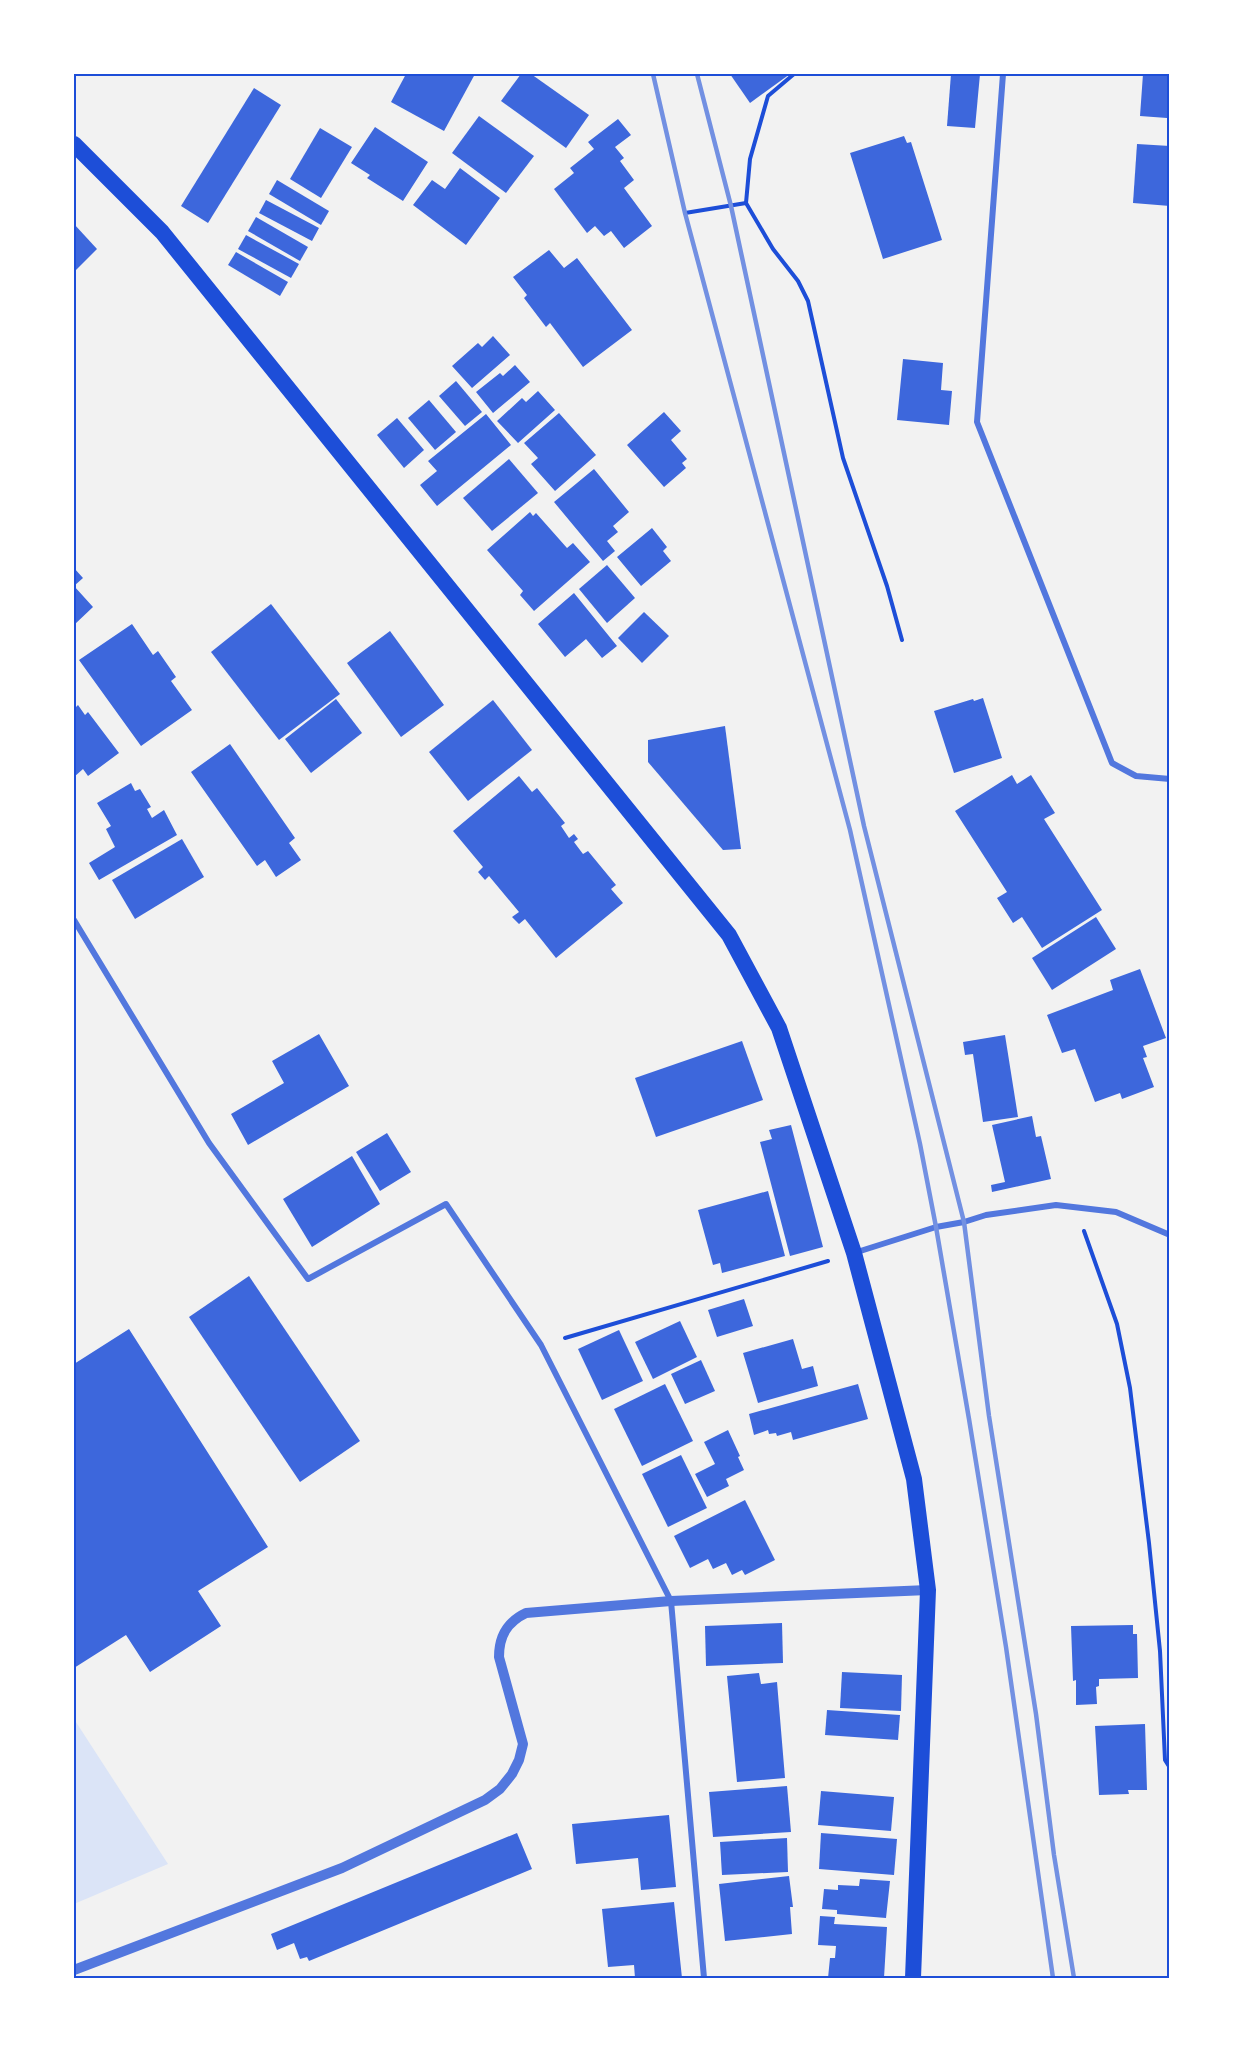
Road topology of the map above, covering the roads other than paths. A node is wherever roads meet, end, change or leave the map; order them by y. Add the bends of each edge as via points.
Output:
1 (1003, 74) edge
2 (74, 144) edge
3 (1170, 779) edge
4 (74, 920) edge
5 (1170, 1235) edge
6 (854, 1253) junction
7 (928, 1590) junction
8 (671, 1601) junction
9 (74, 1970) edge
10 (704, 1978) edge
11 (913, 1978) edge

1 - 3 street via 977,422 1112,763 1136,776
2 - 6 highway via 162,232 729,936 779,1028
4 - 8 street via 209,1143 308,1279 446,1204 541,1345
5 - 6 street via 1116,1212 1056,1205 986,1215
6 - 7 highway via 914,1479
7 - 8 street
7 - 11 highway
8 - 9 street via 537,1611 508,1625 499,1645 499,1657 523,1744 512,1774 485,1800 342,1868
8 - 10 street

